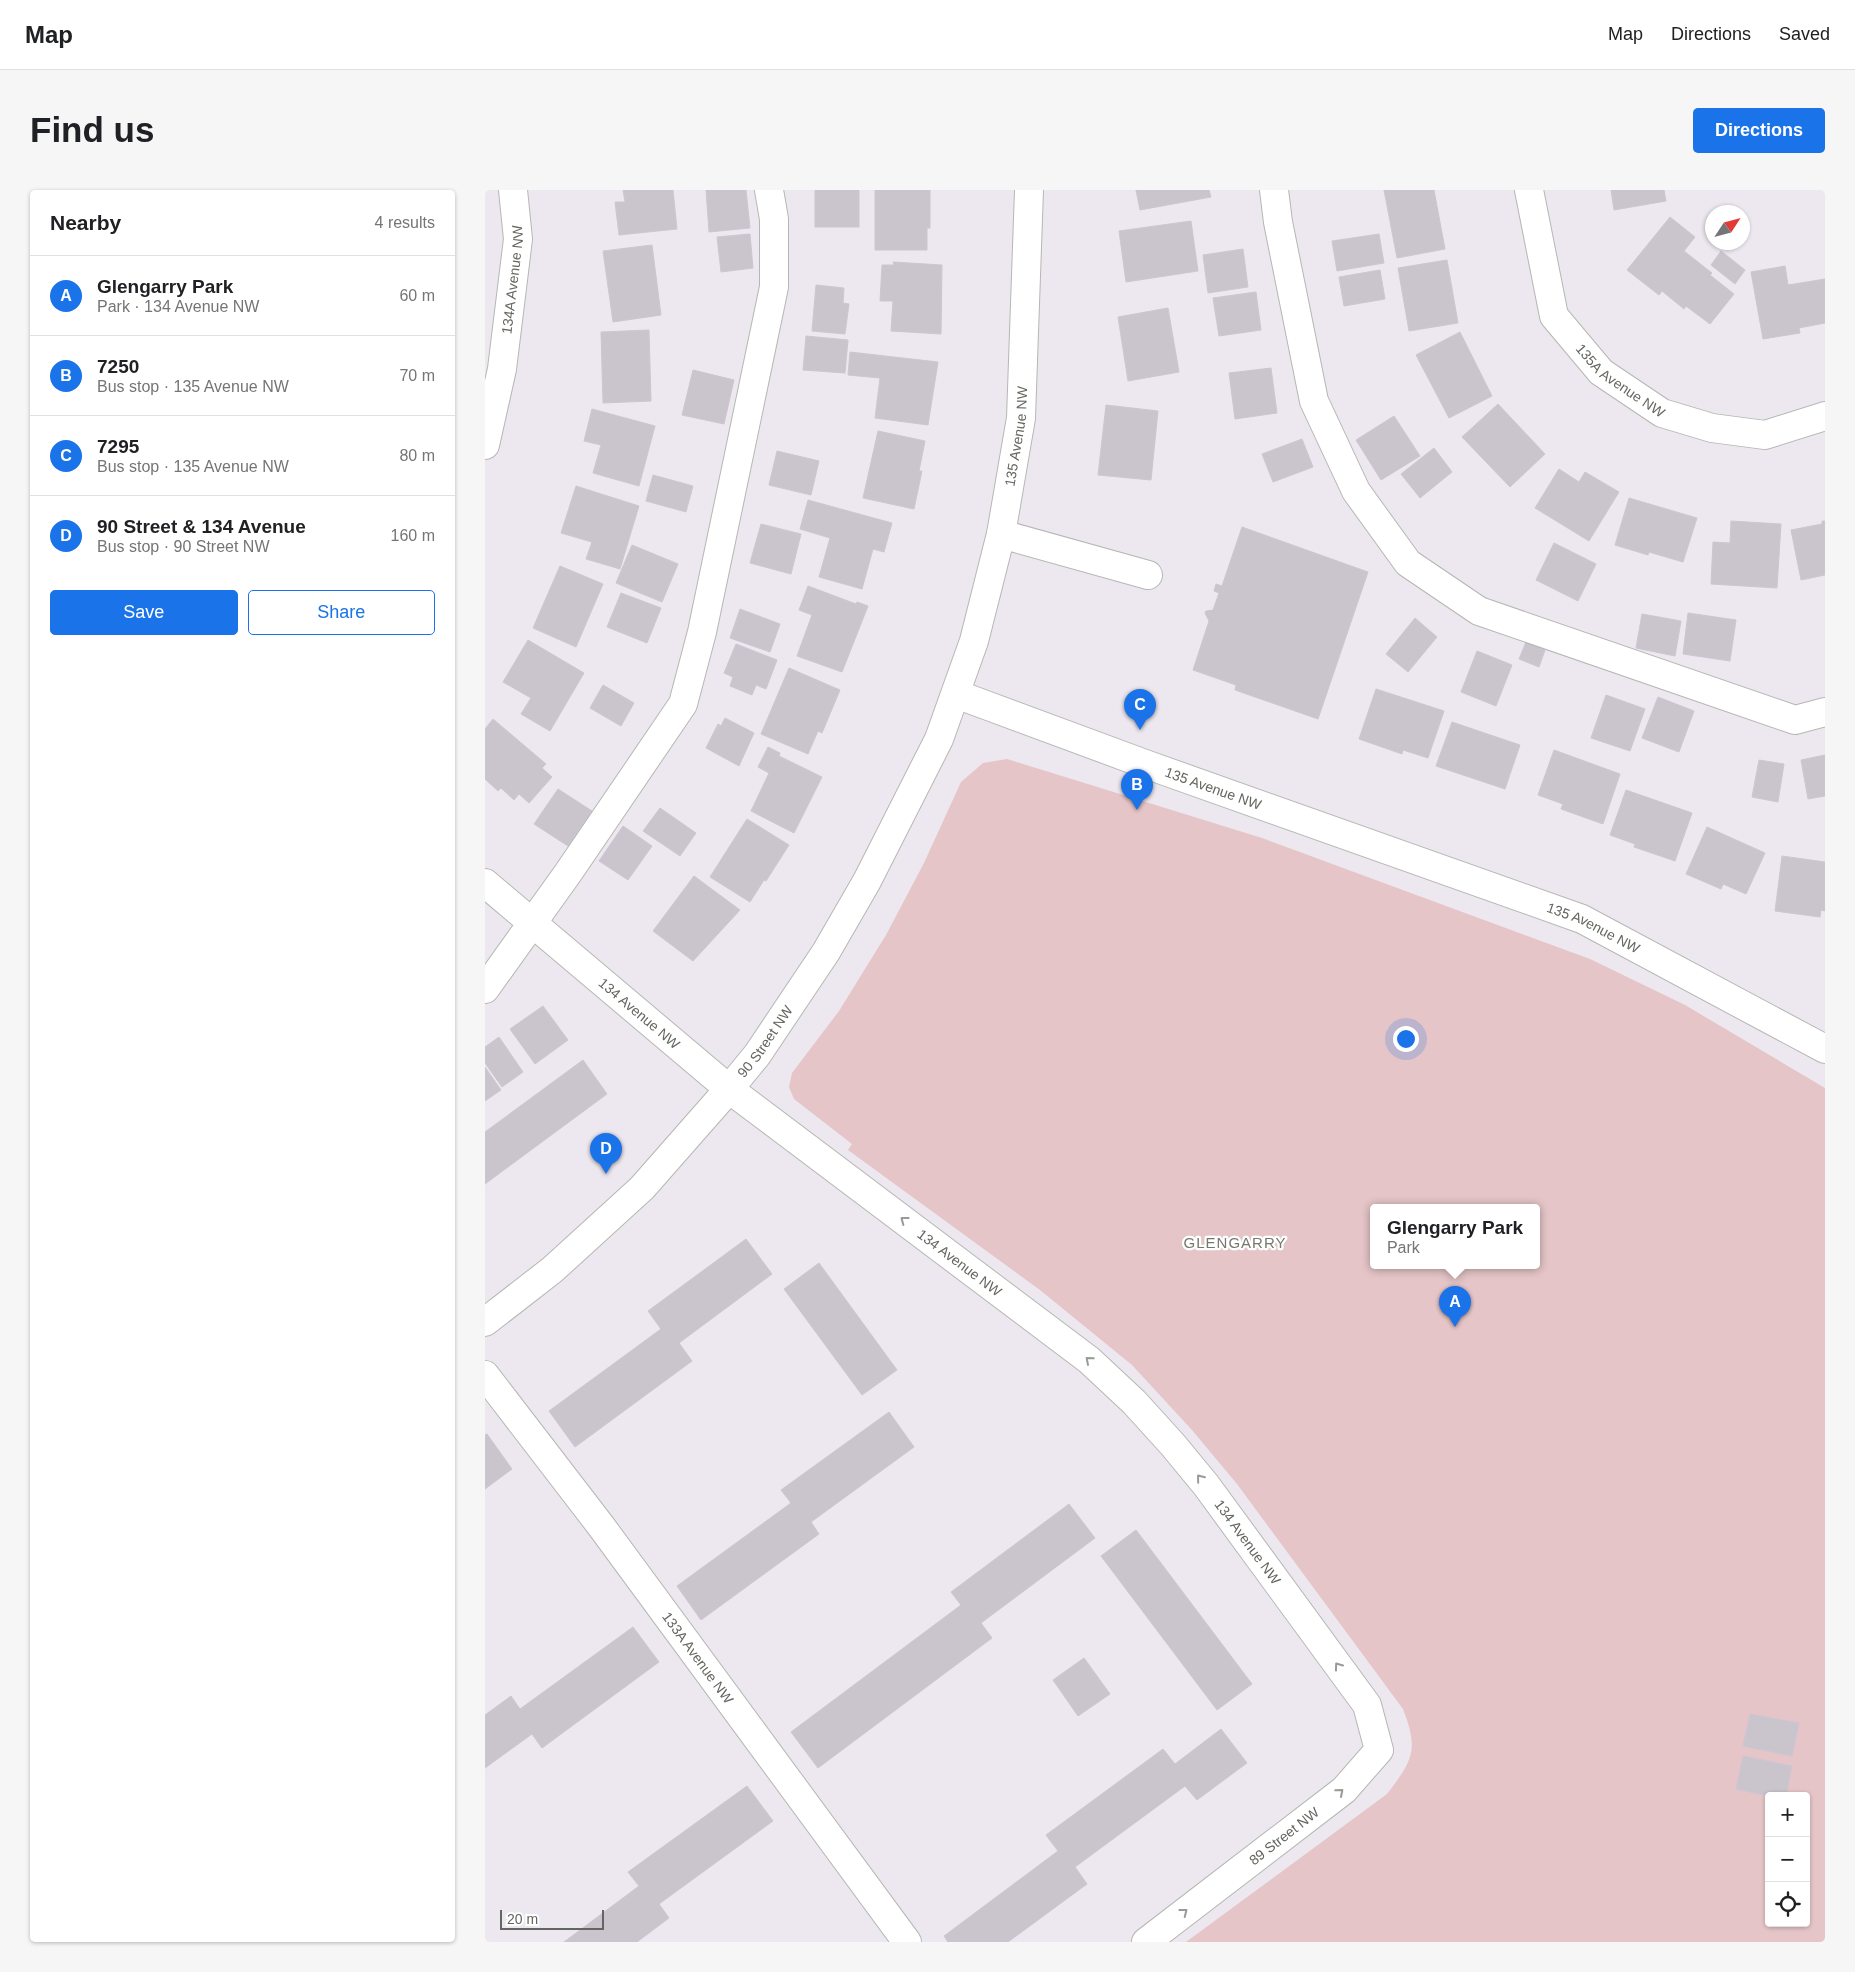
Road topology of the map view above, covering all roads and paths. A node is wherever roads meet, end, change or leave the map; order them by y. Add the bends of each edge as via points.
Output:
1 (513, 190) edge
2 (769, 190) edge
3 (1029, 190) edge
4 (1274, 190) edge
5 (1529, 190) edge
6 (494, 376) edge
7 (1825, 416) edge
8 (485, 445) edge
9 (1001, 534) junction
10 (1148, 575) dead end
11 (956, 694) junction
12 (1825, 712) edge
13 (485, 883) edge
14 (531, 924) junction
15 (485, 989) edge
16 (1825, 1049) edge
17 (729, 1089) junction
18 (485, 1322) edge
19 (485, 1375) edge
20 (1367, 1705) joint
21 (907, 1942) edge
22 (1145, 1942) edge

1 - 6 street, 134A Avenue NW via 518,239
2 - 14 street via 774,219 774,287 702,632 683,704
3 - 9 street, 135 Avenue NW via 1021,418
4 - 12 street via 1314,401 1356,491 1408,563 1479,610 1795,720
5 - 7 street, 135A Avenue NW via 1554,316 1601,372 1662,413 1712,428 1765,435
6 - 8 street, 134A Avenue NW
9 - 10 street
9 - 11 street, 135 Avenue NW via 974,641
11 - 16 street, 135 Avenue NW via 1583,919
11 - 17 street, 90 Street NW via 939,739 867,881 792,1005
13 - 14 street, 134 Avenue NW
14 - 15 street
14 - 17 street, 134 Avenue NW
17 - 18 street, 90 Street NW via 642,1188 552,1270
20 -> 17 street, 134 Avenue NW via 1206,1485 1133,1402 1066,1342
19 - 21 street, 133A Avenue NW via 601,1526
22 -> 20 street, 89 Street NW via 1344,1790 1379,1750

